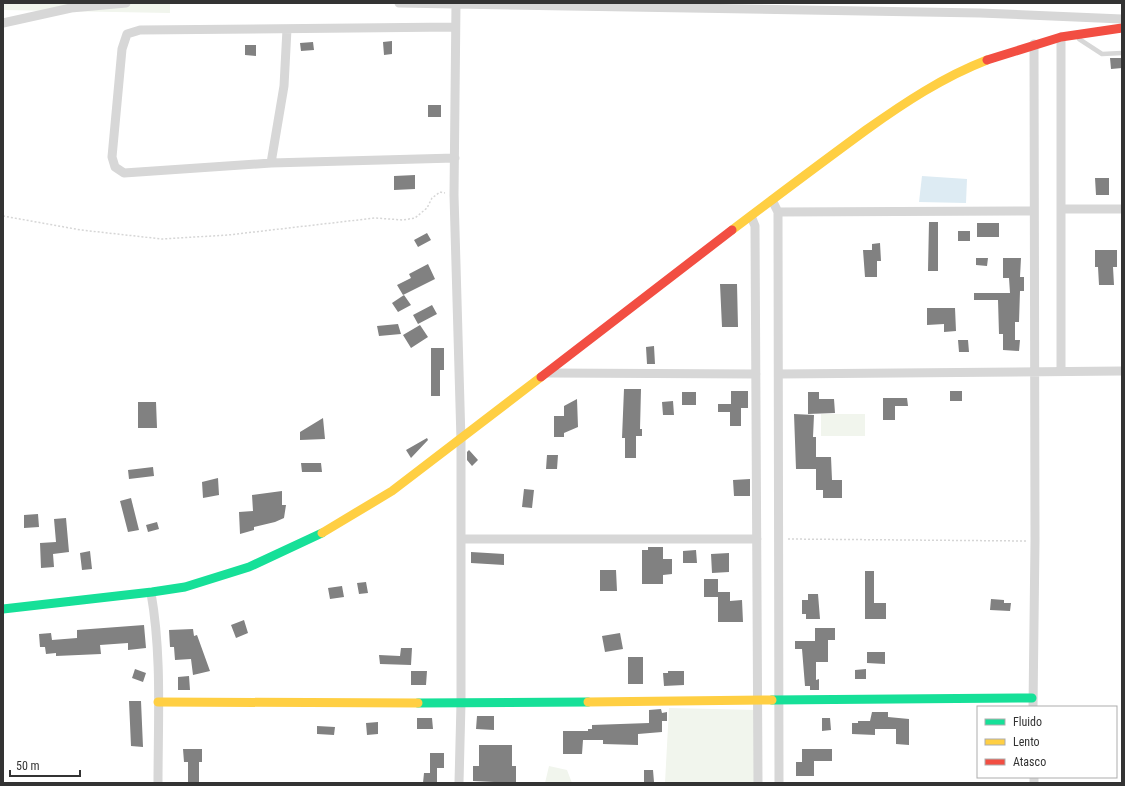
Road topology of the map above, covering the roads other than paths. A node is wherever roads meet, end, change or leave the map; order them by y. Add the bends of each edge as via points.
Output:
1 (126, 3) edge
2 (399, 3) edge
3 (456, 4) edge
4 (1122, 19) edge
5 (3, 24) edge
6 (455, 27) junction
7 (1122, 28) edge
8 (287, 29) junction
9 (1072, 35) junction
10 (1061, 37) junction
11 (1034, 44) junction
12 (1122, 53) edge
13 (454, 158) junction
14 (271, 163) junction
15 (772, 200) junction
16 (1062, 209) junction
17 (1122, 209) edge
18 (1034, 210) junction
19 (778, 212) junction
20 (751, 216) junction
21 (1061, 371) junction
22 (1122, 371) edge
23 (1035, 372) junction
24 (548, 373) junction
25 (756, 374) junction
26 (779, 374) junction
27 (461, 440) junction
28 (461, 539) junction
29 (757, 539) junction
30 (151, 593) junction
31 (3, 609) edge
32 (758, 701) junction
33 (778, 701) junction
34 (158, 702) junction
35 (462, 702) junction
36 (1033, 702) edge
37 (158, 783) edge
38 (459, 783) edge
39 (758, 783) edge
40 (778, 783) edge

1 - 5 street via 71,8
2 - 3 street
3 - 4 street via 972,13
3 - 6 street
6 - 8 street
6 - 13 street
7 - 9 main road
8 - 14 street via 284,86
8 - 14 street via 140,30 126,34 122,49 112,157 115,167 124,173
9 - 10 main road
9 - 12 lane via 1102,54
10 - 11 main road
10 - 16 street
11 - 15 main road via 971,66 938,83 831,155
11 - 18 street
13 - 14 street
13 - 27 street
15 - 19 street
15 - 20 main road
16 - 17 street
16 - 21 street
18 - 19 street
18 - 23 street
19 - 26 street
20 - 24 main road
20 - 25 street via 755,226
21 - 22 street
21 - 23 street
23 - 26 street
23 - 36 street
24 - 25 street
24 - 27 main road
25 - 29 street
26 - 33 street
27 - 28 street
27 - 30 main road via 392,491 341,524 306,542 231,573
28 - 29 street
28 - 35 street
29 - 32 street
30 - 31 main road
30 - 34 street via 156,619
32 - 33 main road
32 - 35 main road
32 - 39 street
33 - 36 main road
33 - 40 street
34 - 35 main road
34 - 37 street
35 - 38 street

